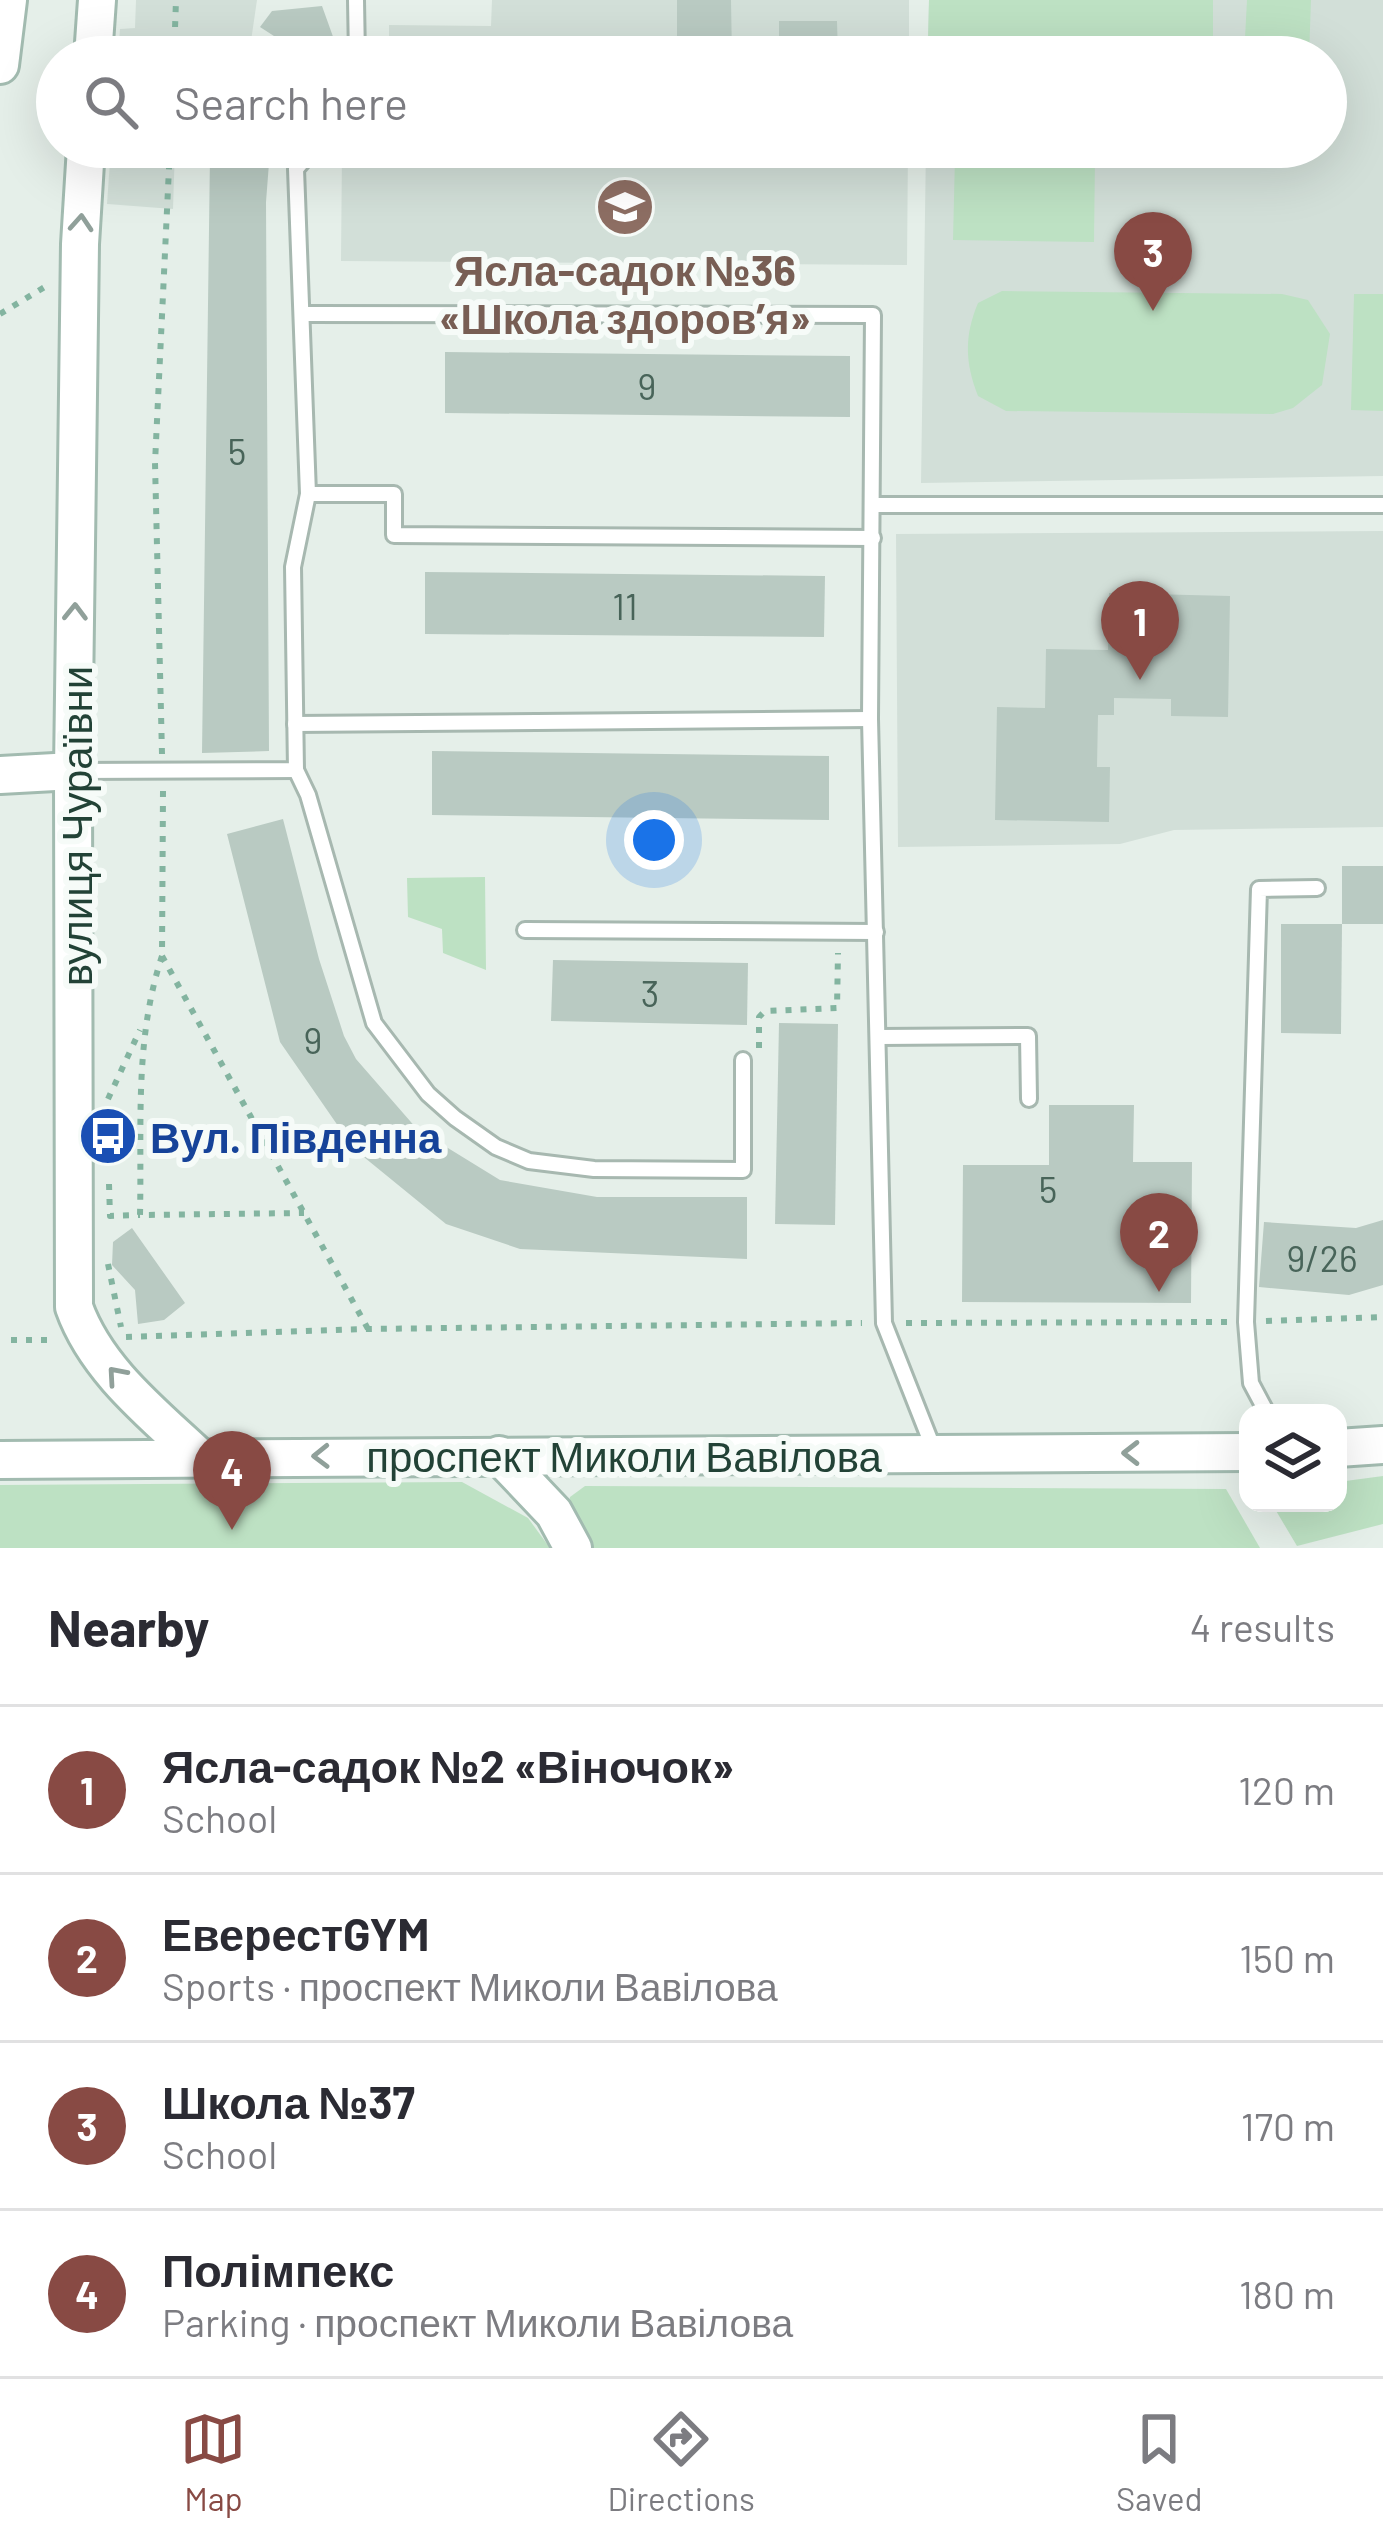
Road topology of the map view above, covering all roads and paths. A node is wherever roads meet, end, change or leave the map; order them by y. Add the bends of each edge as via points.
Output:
1 (8, 0) edge
2 (98, 0) edge
3 (176, 0) edge
4 (356, 0) edge
5 (95, 36) edge
6 (175, 36) edge
7 (357, 36) edge
8 (0, 65) edge
9 (85, 168) edge
10 (297, 168) edge
11 (80, 266) junction
12 (0, 314) edge
13 (304, 314) junction
14 (308, 494) junction
15 (1383, 505) edge
16 (873, 506) junction
17 (873, 538) junction
18 (869, 719) junction
19 (295, 724) junction
20 (296, 770) junction
21 (73, 772) junction
22 (0, 775) edge
23 (1317, 888) dead end
24 (525, 930) dead end
25 (838, 932) junction
26 (876, 932) junction
27 (162, 956) dead end
28 (145, 1021) junction
29 (879, 1037) junction
30 (743, 1060) joint
31 (108, 1098) dead end
32 (1029, 1099) dead end
33 (109, 1169) dead end
34 (304, 1213) dead end
35 (140, 1215) junction
36 (110, 1216) junction
37 (102, 1225) dead end
38 (104, 1250) dead end
39 (368, 1329) dead end
40 (11, 1340) dead end
41 (68, 1340) dead end
42 (1262, 1404) edge
43 (1383, 1445) edge
44 (1347, 1447) edge
45 (1239, 1452) edge
46 (500, 1454) junction
47 (936, 1454) junction
48 (199, 1457) junction
49 (0, 1460) edge
50 (573, 1548) edge

1 - 8 street
2 - 5 street
3 - 6 path
4 - 7 lane
11 -> 9 street, вулиця Чураївни
10 - 13 lane
11 - 12 path
21 -> 11 street, вулиця Чураївни
13 - 14 lane
13 - 16 lane via 873,316
14 - 17 lane via 394,494 394,535
14 - 19 lane via 293,567
15 - 16 lane
16 - 17 lane
17 - 18 lane
18 - 19 lane
18 - 26 lane
19 - 20 lane
20 - 21 lane
20 - 30 lane via 374,1023 428,1094 496,1147 529,1161 595,1169 743,1169
21 - 22 street
48 -> 21 street, вулиця Чураївни via 85,1339 74,1307
23 - 42 lane via 1259,890 1246,1322 1251,1383
24 - 25 lane
25 - 26 lane
25 - 30 path via 837,1008 762,1012 759,1061
26 - 29 lane
27 - 28 path
28 - 31 path
28 - 35 path
29 - 32 lane via 1028,1036
29 - 47 lane via 884,1323
33 - 36 path
34 - 35 path
35 - 36 path
36 - 37 path
38 - 39 path via 123,1338
40 - 41 path
43 - 44 street
45 -> 47 street, проспект Миколи Вавілова
46 - 47 street, проспект Миколи Вавілова
46 -> 48 street, проспект Миколи Вавілова
46 - 50 street via 554,1513
48 - 49 street, проспект Миколи Вавілова

